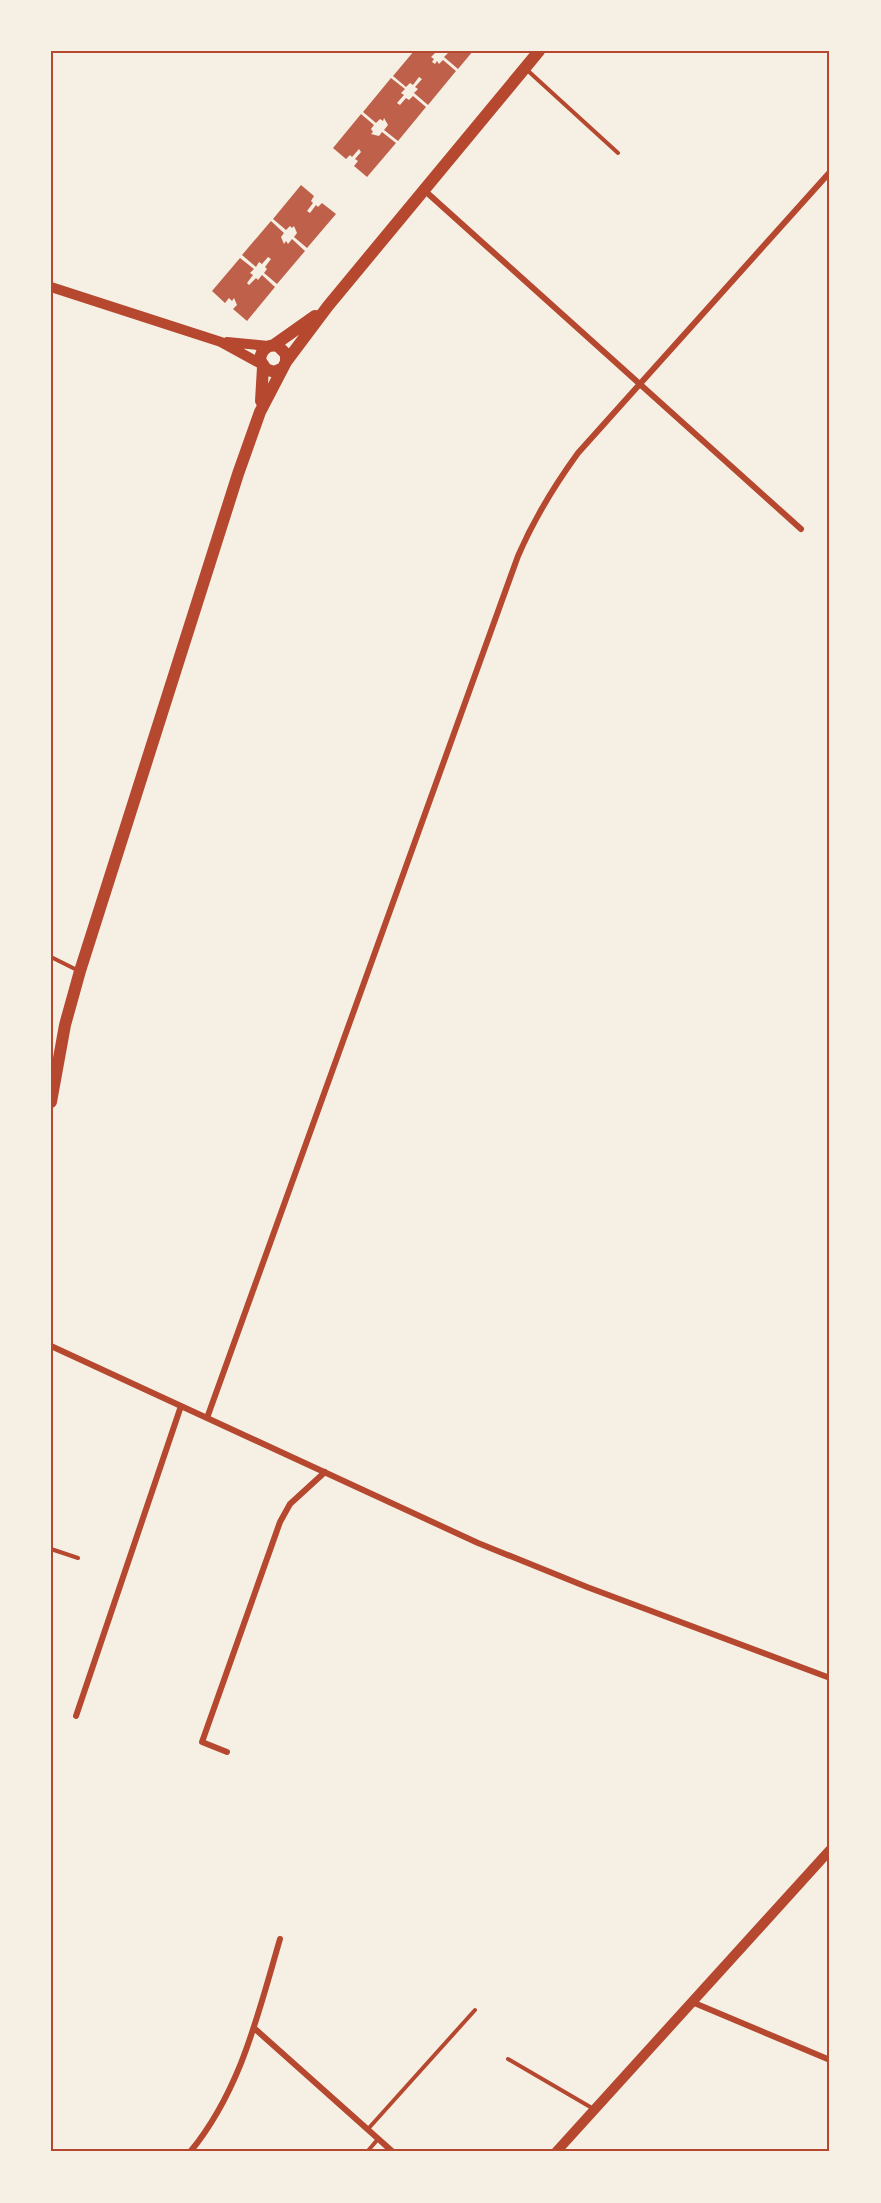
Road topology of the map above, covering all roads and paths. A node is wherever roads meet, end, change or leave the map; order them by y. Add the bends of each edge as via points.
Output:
1 (539, 51) edge
2 (525, 68) junction
3 (618, 153) dead end
4 (830, 172) edge
5 (424, 190) junction
6 (51, 287) edge
7 (328, 306) junction
8 (221, 342) junction
9 (271, 346) junction
10 (262, 365) junction
11 (284, 365) junction
12 (640, 384) junction
13 (260, 412) junction
14 (801, 529) dead end
15 (51, 957) edge
16 (80, 971) junction
17 (51, 1102) edge
18 (51, 1346) edge
19 (181, 1406) junction
20 (207, 1418) junction
21 (325, 1472) junction
22 (51, 1549) edge
23 (78, 1558) dead end
24 (830, 1678) edge
25 (76, 1716) dead end
26 (227, 1752) dead end
27 (830, 1850) edge
28 (280, 1939) dead end
29 (692, 2002) junction
30 (475, 2010) dead end
31 (254, 2028) junction
32 (508, 2059) dead end
33 (830, 2060) edge
34 (594, 2110) junction
35 (368, 2130) junction
36 (378, 2139) junction
37 (190, 2152) edge
38 (366, 2152) edge
39 (393, 2152) edge
40 (556, 2152) edge

1 - 2 main road
2 - 3 lane
2 - 5 main road
4 - 12 street
5 - 7 main road
5 - 12 street
6 - 8 street
7 - 9 main road
7 - 11 main road
8 - 9 street
8 - 10 street
9 - 10 main road via 262,352
9 - 11 main road via 284,351
10 - 11 main road via 270,371
10 - 13 main road
11 - 13 main road
12 - 14 street
12 - 20 street via 561,476 518,556
13 - 16 main road
15 - 16 lane
16 - 17 main road
18 - 19 street
19 - 20 street
19 - 25 street
20 - 21 street
21 - 24 street via 528,1564
21 - 26 street via 290,1504 280,1522 202,1742
22 - 23 lane
27 - 29 street
28 - 31 street
29 - 33 street
29 - 34 street
30 - 35 lane
31 - 35 street
31 - 37 street via 225,2102
32 - 34 lane
34 - 40 street
35 - 36 street
36 - 38 lane
36 - 39 street

